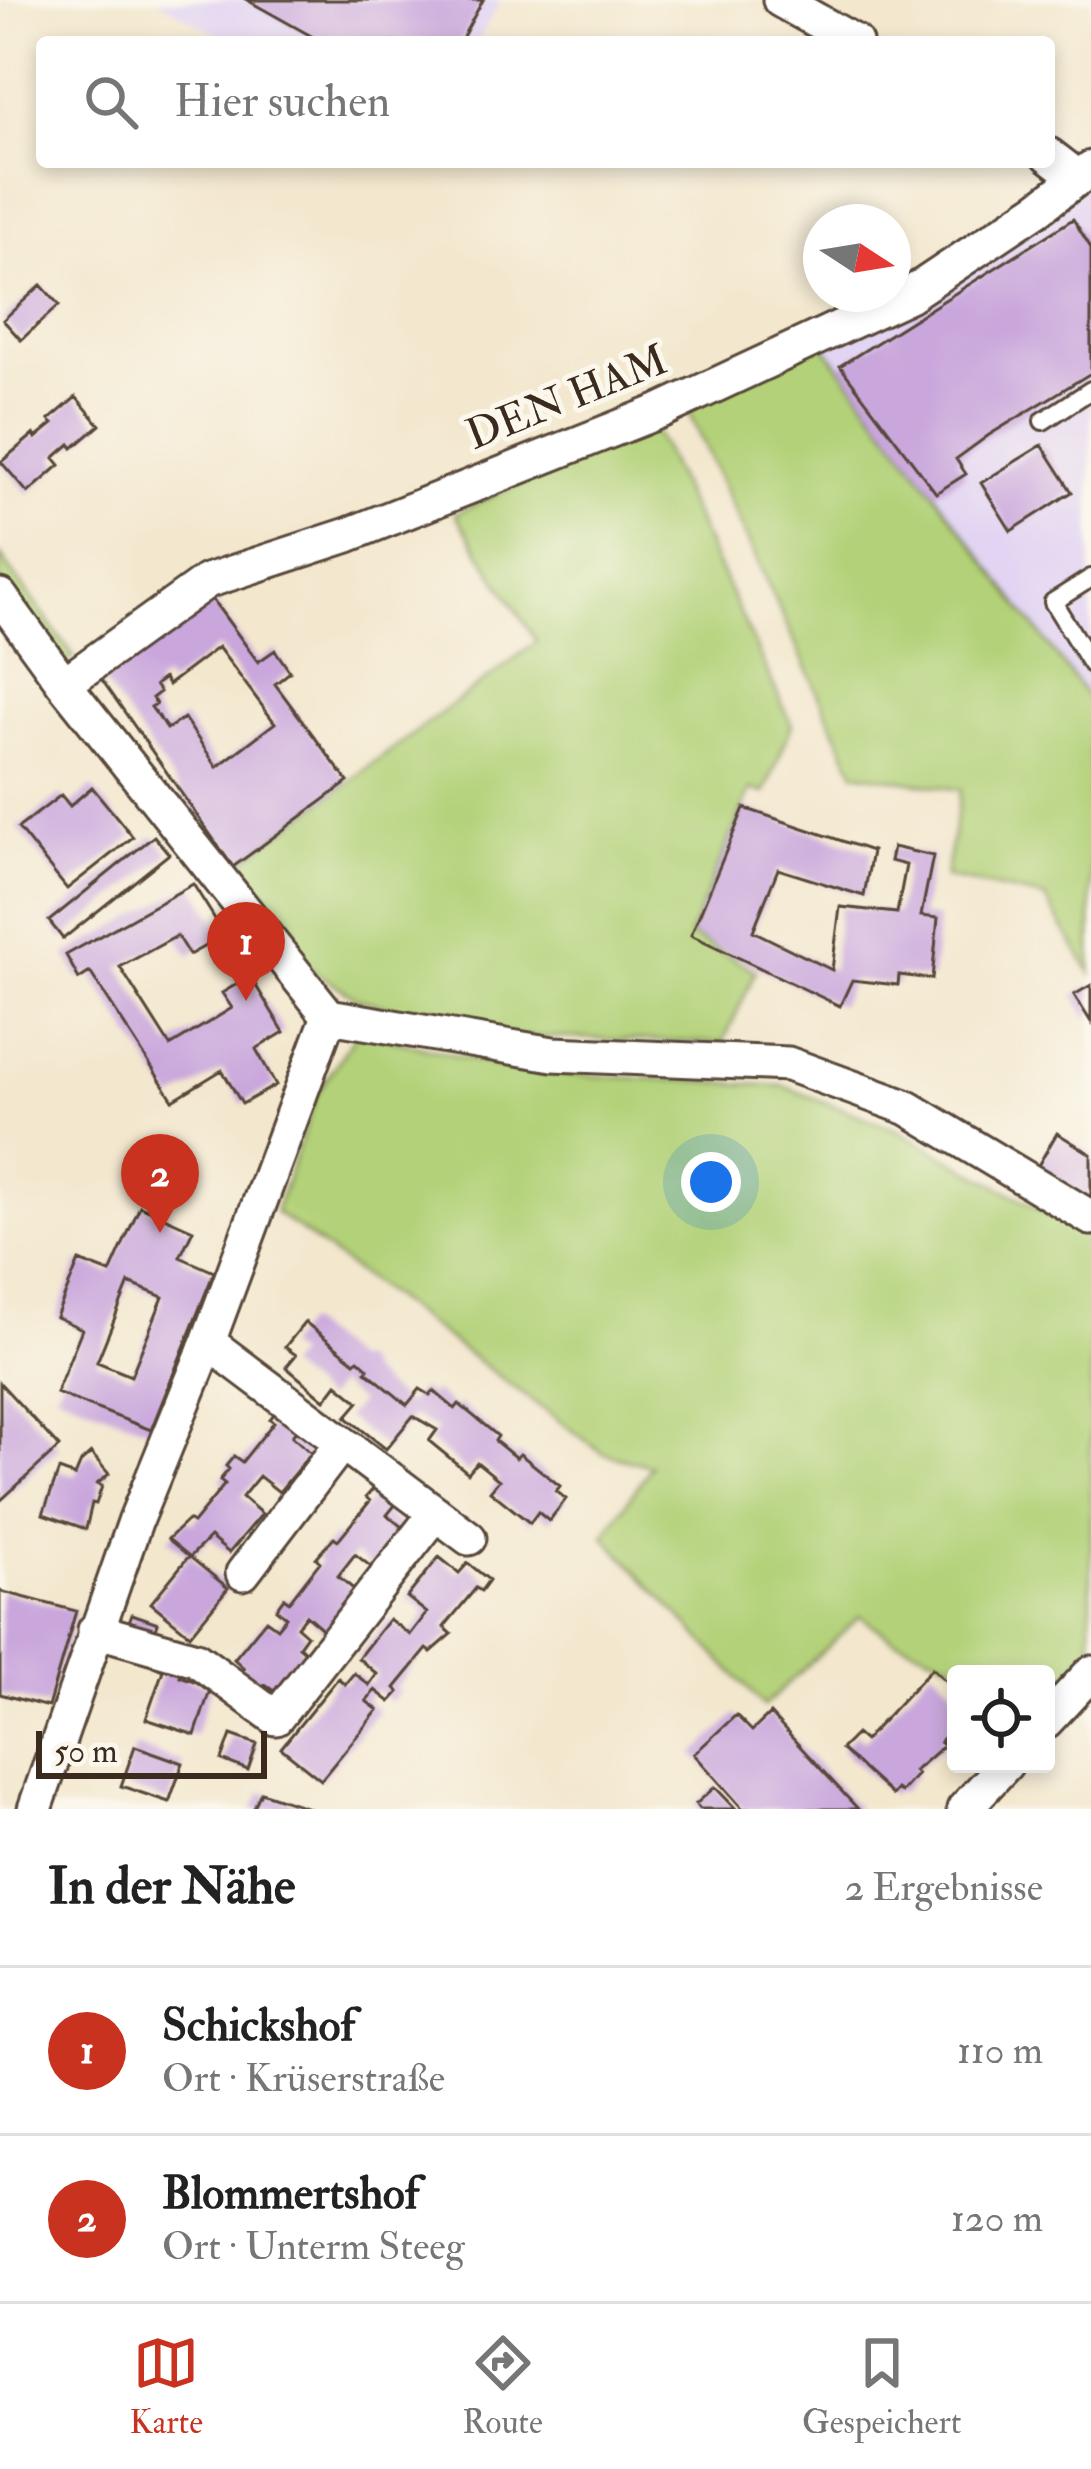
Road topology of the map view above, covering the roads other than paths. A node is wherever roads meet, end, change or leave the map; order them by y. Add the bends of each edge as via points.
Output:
1 (780, 0) edge
2 (845, 36) edge
3 (1055, 158) edge
4 (1085, 173) edge
5 (1091, 390) edge
6 (1043, 421) dead end
7 (1091, 578) edge
8 (0, 596) edge
9 (1091, 664) edge
10 (64, 684) junction
11 (329, 1016) junction
12 (1091, 1218) edge
13 (208, 1342) junction
14 (343, 1443) junction
15 (436, 1514) junction
16 (469, 1538) dead end
17 (243, 1573) dead end
18 (95, 1630) junction
19 (1091, 1673) edge
20 (1055, 1711) edge
21 (998, 1773) edge
22 (35, 1809) edge
23 (964, 1809) edge

1 - 2 street
3 - 4 street
4 - 10 street, DEN HAM via 909,295 660,411 348,535 207,581
5 - 6 lane
7 - 9 lane via 1053,602
8 - 10 street
10 - 11 street
11 - 12 street via 553,1054 788,1064 908,1108
11 - 13 street
13 - 14 street
13 - 18 street
14 - 15 street
14 - 17 street
15 - 16 street
15 - 18 street via 276,1718 196,1660
18 - 22 street
19 - 20 street
21 - 23 street

